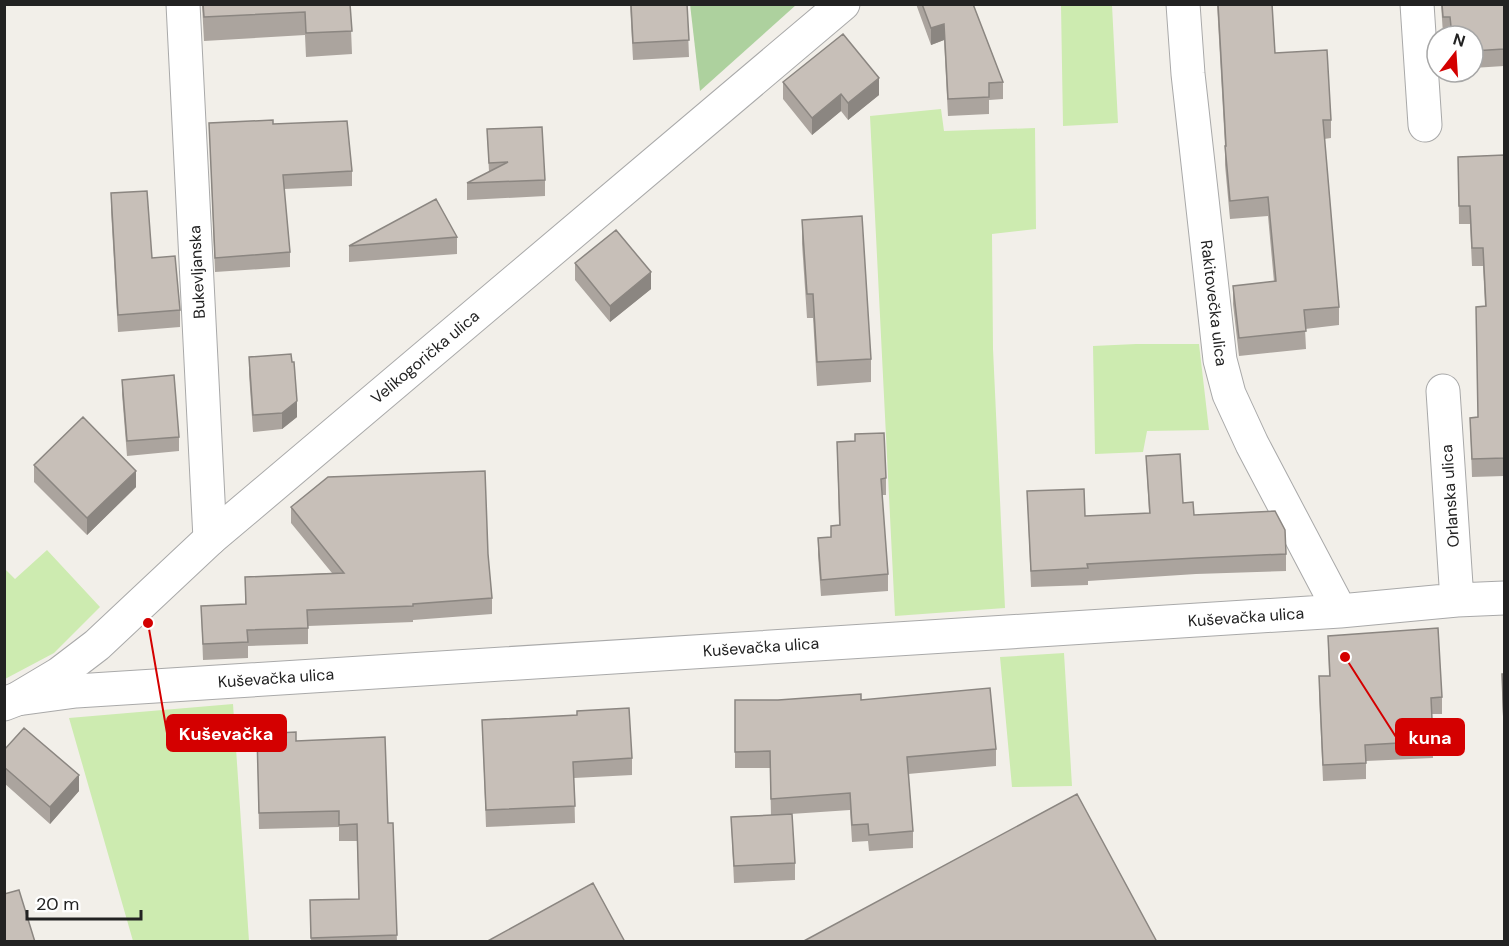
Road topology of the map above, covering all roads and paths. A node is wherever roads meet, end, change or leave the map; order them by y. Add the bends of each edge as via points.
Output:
1 (183, 4) edge
2 (843, 4) edge
3 (1183, 4) edge
4 (1417, 4) edge
5 (1425, 125) dead end
6 (1443, 391) dead end
7 (210, 539) junction
8 (1504, 598) edge
9 (1456, 600) junction
10 (1340, 611) junction
11 (11, 702) edge

1 - 7 street, Bukevljanska
2 - 7 street, Velikogorička ulica
3 - 10 street, Rakitovečka ulica via 1220,360 1228,394
4 - 5 street
6 - 9 street, Orlanska ulica
7 - 11 street, Velikogorička ulica via 97,645 59,674
8 - 9 street, Kuševačka ulica
9 - 10 street, Kuševačka ulica
10 - 11 street, Kuševačka ulica via 76,691

